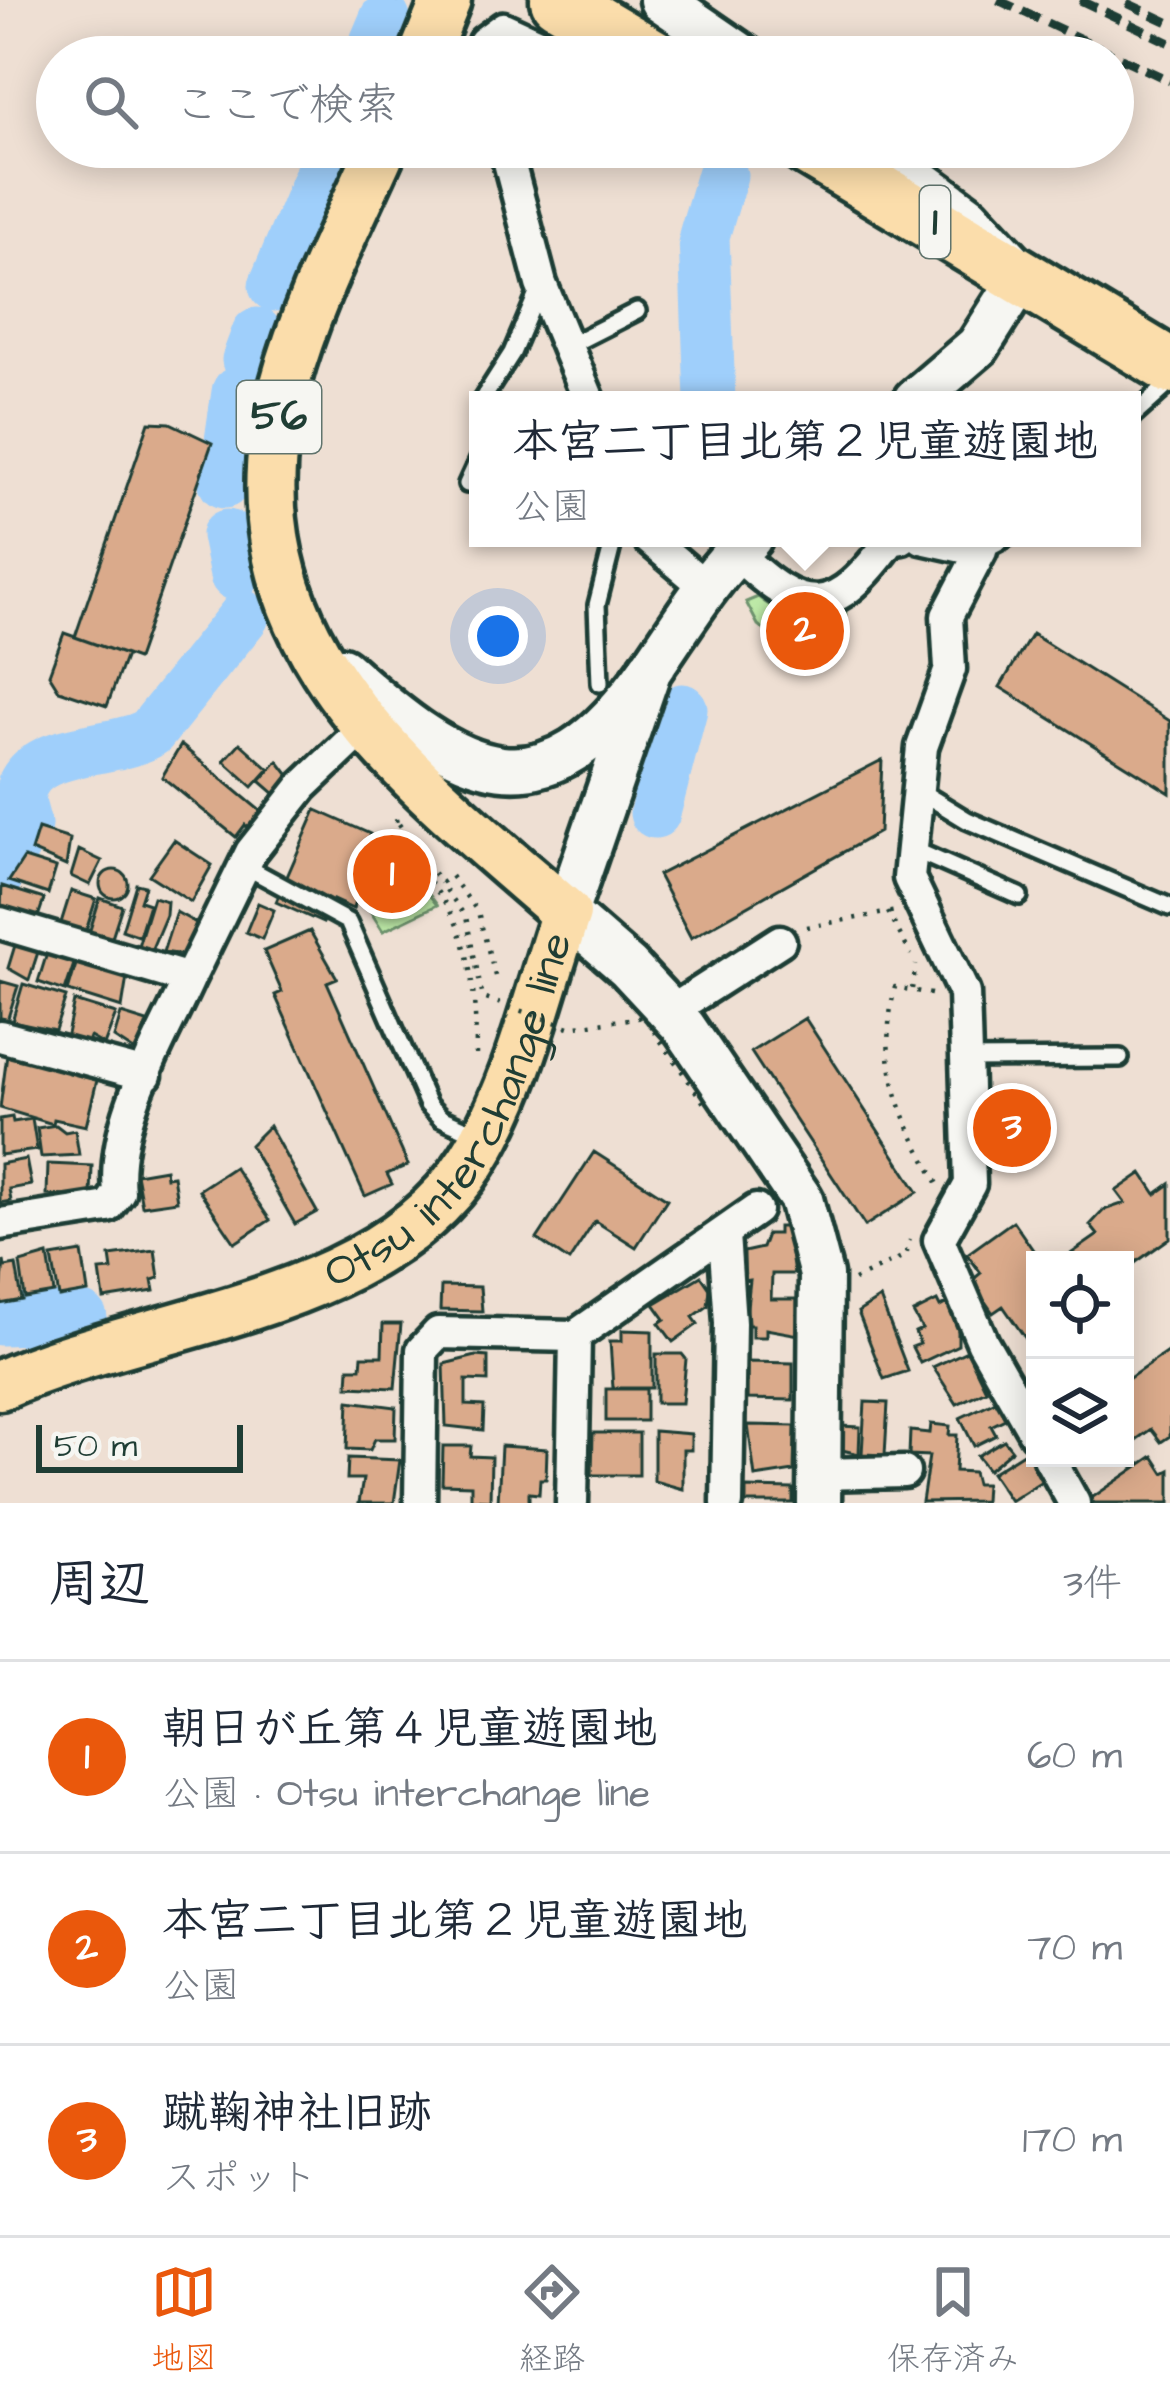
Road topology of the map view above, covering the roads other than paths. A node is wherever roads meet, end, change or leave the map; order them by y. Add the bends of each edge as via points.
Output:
1 (558, 0) edge
2 (661, 0) edge
3 (414, 1) edge
4 (419, 36) edge
5 (492, 36) edge
6 (527, 36) edge
7 (619, 36) edge
8 (713, 36) edge
9 (373, 168) edge
10 (511, 168) edge
11 (842, 168) edge
12 (902, 168) edge
13 (1023, 275) junction
14 (541, 284) junction
15 (638, 311) dead end
16 (566, 347) junction
17 (1170, 366) edge
18 (1170, 383) edge
19 (488, 391) edge
20 (585, 391) edge
21 (926, 391) edge
22 (1141, 409) edge
23 (469, 480) edge
24 (467, 484) dead end
25 (612, 547) edge
26 (659, 547) edge
27 (740, 547) edge
28 (744, 547) edge
29 (885, 547) edge
30 (992, 547) edge
31 (706, 587) junction
32 (295, 620) junction
33 (650, 669) junction
34 (600, 682) dead end
35 (364, 728) junction
36 (918, 790) junction
37 (912, 849) junction
38 (243, 866) junction
39 (1019, 896) dead end
40 (1170, 907) edge
41 (566, 913) junction
42 (0, 923) edge
43 (780, 940) road end
44 (189, 979) junction
45 (671, 1011) junction
46 (0, 1036) edge
47 (1120, 1058) dead end
48 (965, 1059) junction
49 (146, 1075) junction
50 (484, 1138) junction
51 (756, 1210) dead end
52 (0, 1224) edge
53 (724, 1234) junction
54 (575, 1336) junction
55 (0, 1385) edge
56 (1026, 1418) edge
57 (1053, 1467) edge
58 (904, 1472) dead end
59 (819, 1489) edge
60 (420, 1503) edge
61 (572, 1503) edge
62 (727, 1503) edge
63 (1074, 1503) edge

1 - 7 highway
2 - 8 street
3 - 4 main road
5 - 6 street via 503,28
9 - 32 main road, Otsu interchange line / 56 via 283,389 269,514
10 - 14 street
11 - 13 highway, 1
12 - 13 street via 969,217
13 - 17 highway, 1
13 - 21 street via 979,346
14 - 16 street
14 - 19 lane
15 - 16 lane
16 - 20 street
18 - 22 lane
23 - 24 lane
25 - 34 lane via 597,604
26 - 31 street
27 - 31 street
28 - 29 street via 790,598 818,601 848,593
30 - 36 street via 947,616 950,669 922,748
31 - 33 street
32 - 33 street via 392,713 434,744 490,768 539,767 575,750 612,720
32 - 35 main road, Otsu interchange line / 56
33 - 41 street
35 - 38 street via 302,786
35 - 41 main road, Otsu interchange line / 56
36 - 37 street
36 - 40 lane via 967,820
37 - 39 lane
37 - 48 street via 914,898 961,982
38 - 44 street
38 - 50 lane via 348,922 428,1105
41 - 45 street
41 - 50 main road, Otsu interchange line via 517,1066
42 - 44 street
43 - 45 street
44 - 49 street
45 - 59 street via 801,1198 818,1250
46 - 49 street
47 - 48 lane
48 - 56 street via 970,1184 939,1240
49 - 52 street via 116,1162 119,1192 108,1207
50 - 55 main road, Otsu interchange line via 422,1215 322,1279
51 - 53 street
53 - 54 street
53 - 62 street
54 - 60 street via 438,1333 422,1350
54 - 61 street
57 - 63 street
58 - 59 street

